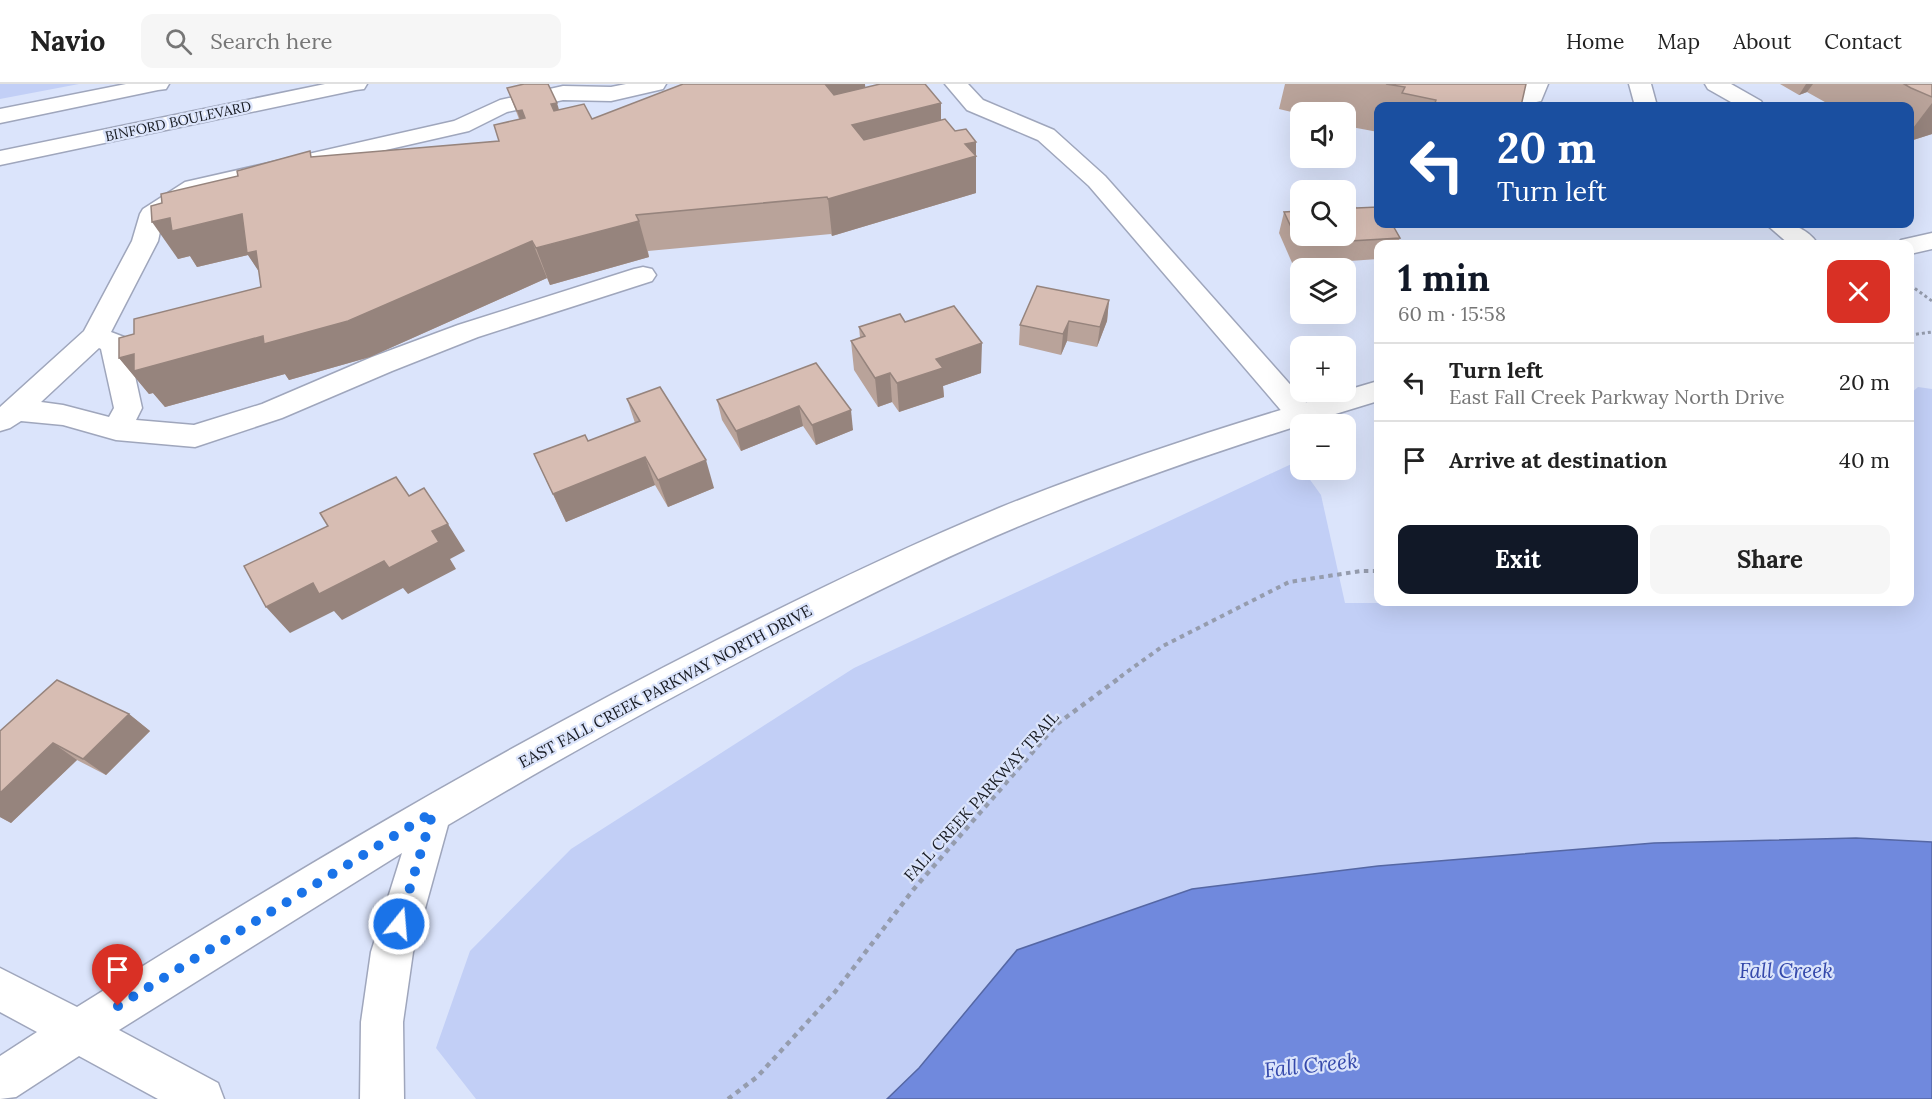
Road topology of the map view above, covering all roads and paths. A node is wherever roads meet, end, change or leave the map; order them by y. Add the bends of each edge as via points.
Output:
1 (158, 84) edge
2 (356, 84) edge
3 (655, 84) edge
4 (956, 84) edge
5 (1461, 84) edge
6 (1537, 84) edge
7 (1640, 84) edge
8 (1716, 84) edge
9 (611, 94) junction
10 (1645, 102) edge
11 (1746, 102) edge
12 (581, 112) edge
13 (0, 116) edge
14 (461, 126) junction
15 (503, 131) edge
16 (0, 158) edge
17 (1783, 228) edge
18 (1800, 240) edge
19 (1932, 241) edge
20 (1914, 245) edge
21 (643, 275) dead end
22 (1914, 288) edge
23 (1932, 301) edge
24 (1932, 332) edge
25 (1914, 334) edge
26 (95, 336) junction
27 (1374, 392) edge
28 (1300, 414) edge
29 (1304, 414) edge
30 (8, 415) edge
31 (1290, 419) edge
32 (116, 429) junction
33 (1374, 571) edge
34 (433, 812) junction
35 (0, 989) edge
36 (77, 1032) junction
37 (0, 1082) edge
38 (202, 1099) edge
39 (382, 1099) edge
40 (728, 1099) edge

1 - 13 main road
2 - 16 main road, BINFORD BOULEVARD
3 - 9 main road
4 - 28 main road via 975,105 1046,135 1097,181
5 - 6 main road via 1527,97 1533,96
7 - 10 main road
8 - 11 main road
9 - 12 main road
9 - 14 main road via 563,93 500,107
14 - 15 main road
14 - 26 main road via 193,187 152,214 145,241
17 - 18 main road
19 - 20 main road
21 - 32 main road via 468,331 272,411 195,436
22 - 23 path
24 - 25 path
26 - 30 main road
26 - 32 main road via 114,344 128,408
27 - 29 main road, EAST FALL CREEK PARKWAY NORTH DRIVE
30 - 32 main road via 63,415
31 - 34 main road, EAST FALL CREEK PARKWAY NORTH DRIVE via 1044,503 863,584 637,697
33 - 40 path, FALL CREEK PARKWAY TRAIL via 1289,582 1163,646 1058,724 914,890 835,993 757,1077
34 - 36 main road, EAST FALL CREEK PARKWAY NORTH DRIVE
34 - 39 main road via 392,952 382,1022
35 - 36 main road
36 - 37 main road, EAST FALL CREEK PARKWAY NORTH DRIVE
36 - 38 main road

